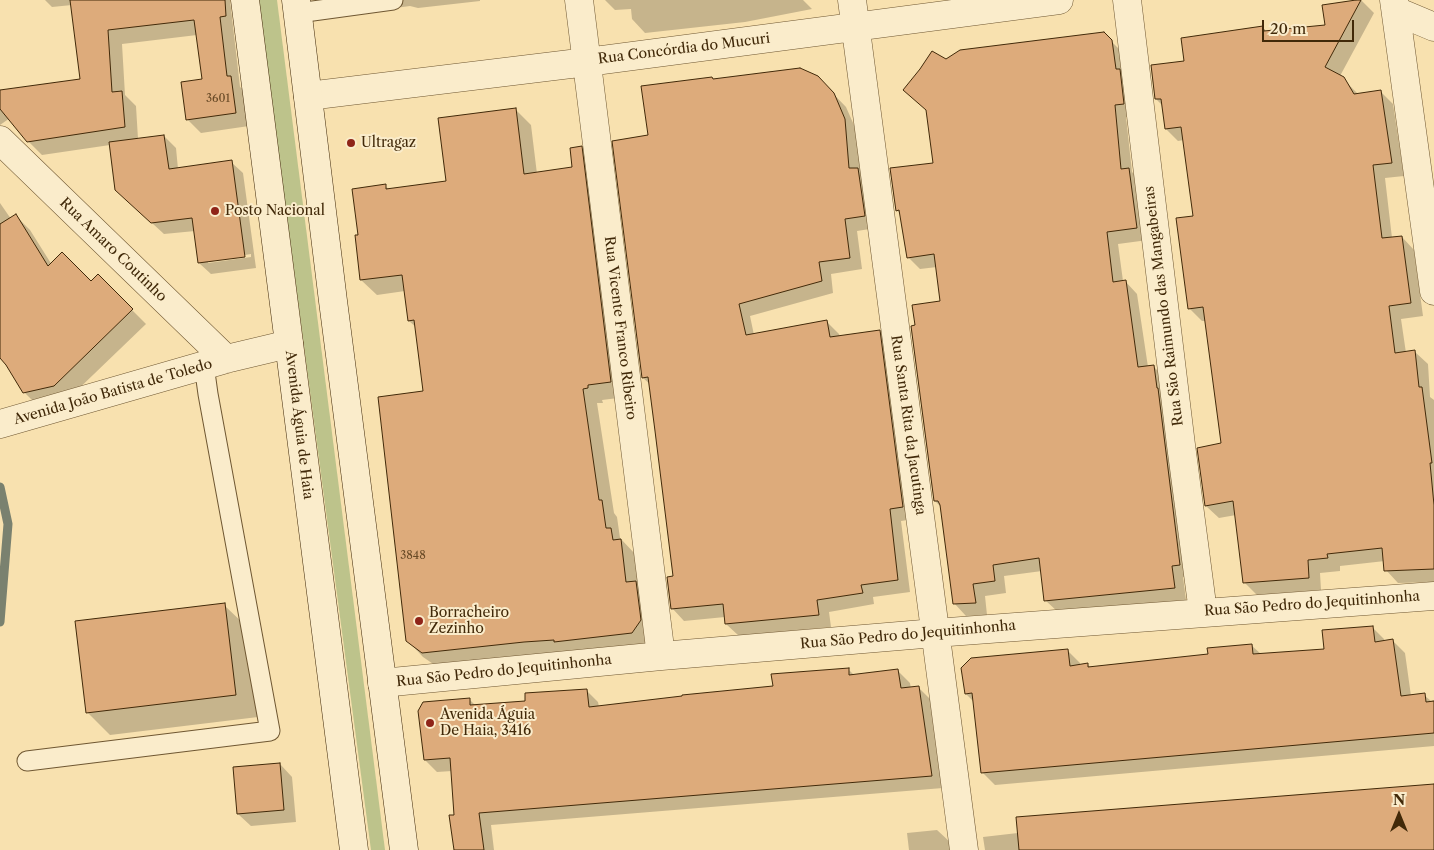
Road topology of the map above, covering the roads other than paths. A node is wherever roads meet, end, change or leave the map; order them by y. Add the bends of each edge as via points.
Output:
1 (244, 0) edge
2 (393, 0) edge
3 (579, 0) edge
4 (852, 0) edge
5 (1060, 0) edge
6 (1127, 0) edge
7 (297, 6) edge
8 (1395, 6) edge
9 (856, 27) junction
10 (1434, 28) edge
11 (587, 62) junction
12 (308, 96) junction
13 (0, 140) edge
14 (1434, 291) edge
15 (289, 344) junction
16 (215, 362) junction
17 (2, 424) edge
18 (1434, 596) edge
19 (1203, 612) junction
20 (935, 633) junction
21 (661, 656) junction
22 (382, 683) junction
23 (27, 761) dead end
24 (354, 850) edge
25 (404, 850) edge
26 (964, 850) edge

1 - 15 street, Avenida Águia de Haia
2 - 7 lane
3 - 11 street, Rua Vicente Franco Ribeiro
4 - 9 street, Rua Santa Rita da Jacutinga
5 - 9 street, Rua Concórdia do Mucuri
6 - 19 street, Rua São Raimundo das Mangabeiras
7 - 12 street
8 - 10 street
8 - 14 street
9 - 11 street, Rua Concórdia do Mucuri
9 - 20 street, Rua Santa Rita da Jacutinga
11 - 12 street, Rua Concórdia do Mucuri
11 - 21 street, Rua Vicente Franco Ribeiro
12 - 22 street
13 - 16 street, Rua Amaro Coutinho
15 - 16 street, Avenida João Batista de Toledo
15 - 24 street, Avenida Águia de Haia
16 - 17 street, Avenida João Batista de Toledo
16 - 23 lane via 208,394 270,730
18 - 19 street, Rua São Pedro do Jequitinhonha
19 - 20 street, Rua São Pedro do Jequitinhonha
20 - 21 street, Rua São Pedro do Jequitinhonha
20 - 26 street, Rua Santa Rita da Jacutinga
21 - 22 street, Rua São Pedro do Jequitinhonha
22 - 25 street

